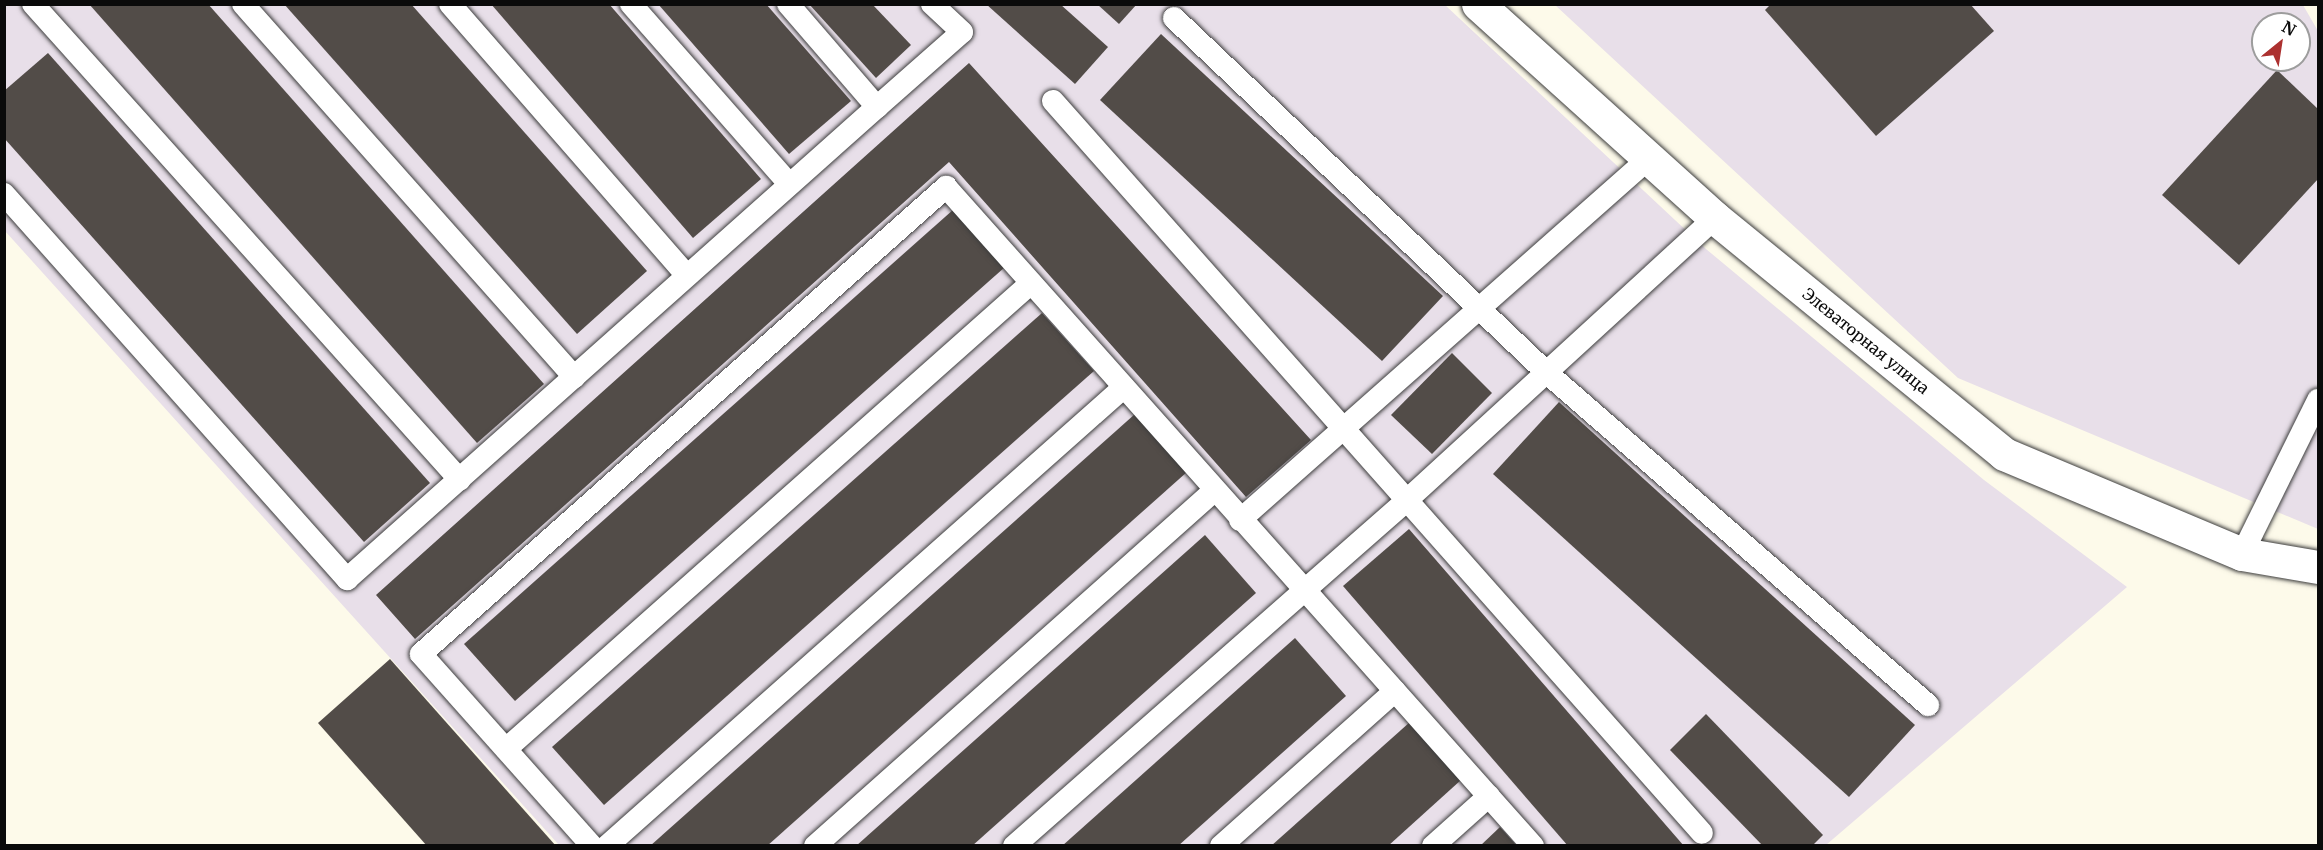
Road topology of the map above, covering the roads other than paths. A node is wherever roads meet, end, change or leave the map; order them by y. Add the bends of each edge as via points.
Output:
1 (33, 4) edge
2 (243, 4) edge
3 (450, 4) edge
4 (632, 4) edge
5 (788, 4) edge
6 (932, 4) edge
7 (1478, 4) edge
8 (1174, 18) dead end
9 (1053, 101) dead end
10 (877, 107) junction
11 (1647, 160) junction
12 (789, 184) junction
13 (4, 194) edge
14 (1714, 218) junction
15 (686, 275) junction
16 (1031, 283) junction
17 (1481, 307) junction
18 (1546, 372) junction
19 (574, 377) junction
20 (1124, 387) junction
21 (2319, 400) edge
22 (1345, 427) junction
23 (460, 480) junction
24 (1215, 490) junction
25 (1406, 501) junction
26 (1240, 520) junction
27 (2242, 554) junction
28 (2319, 567) edge
29 (1304, 588) junction
30 (1395, 691) junction
31 (1928, 705) dead end
32 (506, 749) junction
33 (1489, 796) junction
34 (1702, 833) dead end
35 (592, 846) edge
36 (608, 846) edge
37 (815, 846) edge
38 (1014, 846) edge
39 (1221, 846) edge
40 (1433, 846) edge
41 (1533, 846) edge

1 - 23 lane
2 - 19 lane
3 - 15 lane
4 - 12 lane
5 - 10 lane
6 - 10 lane via 963,32
7 - 11 street, Элеваторная улица
8 - 17 lane
9 - 22 lane
10 - 12 lane
11 - 14 street, Элеваторная улица
11 - 17 lane
12 - 15 lane
13 - 23 lane via 346,579
14 - 18 lane
14 - 27 street, Элеваторная улица via 2004,454
15 - 19 lane
16 - 20 lane
16 - 32 lane
16 - 32 lane via 946,188 696,409 421,654
17 - 18 lane
17 - 22 lane
18 - 25 lane
18 - 31 lane
19 - 23 lane
20 - 24 lane
20 - 36 lane
21 - 27 lane
22 - 25 lane
22 - 26 lane
24 - 26 lane
24 - 37 lane
25 - 29 lane
25 - 34 lane
26 - 29 lane
27 - 28 street, Элеваторная улица
29 - 30 lane
29 - 38 lane
30 - 33 lane
30 - 39 lane
32 - 35 lane
33 - 40 lane
33 - 41 lane

